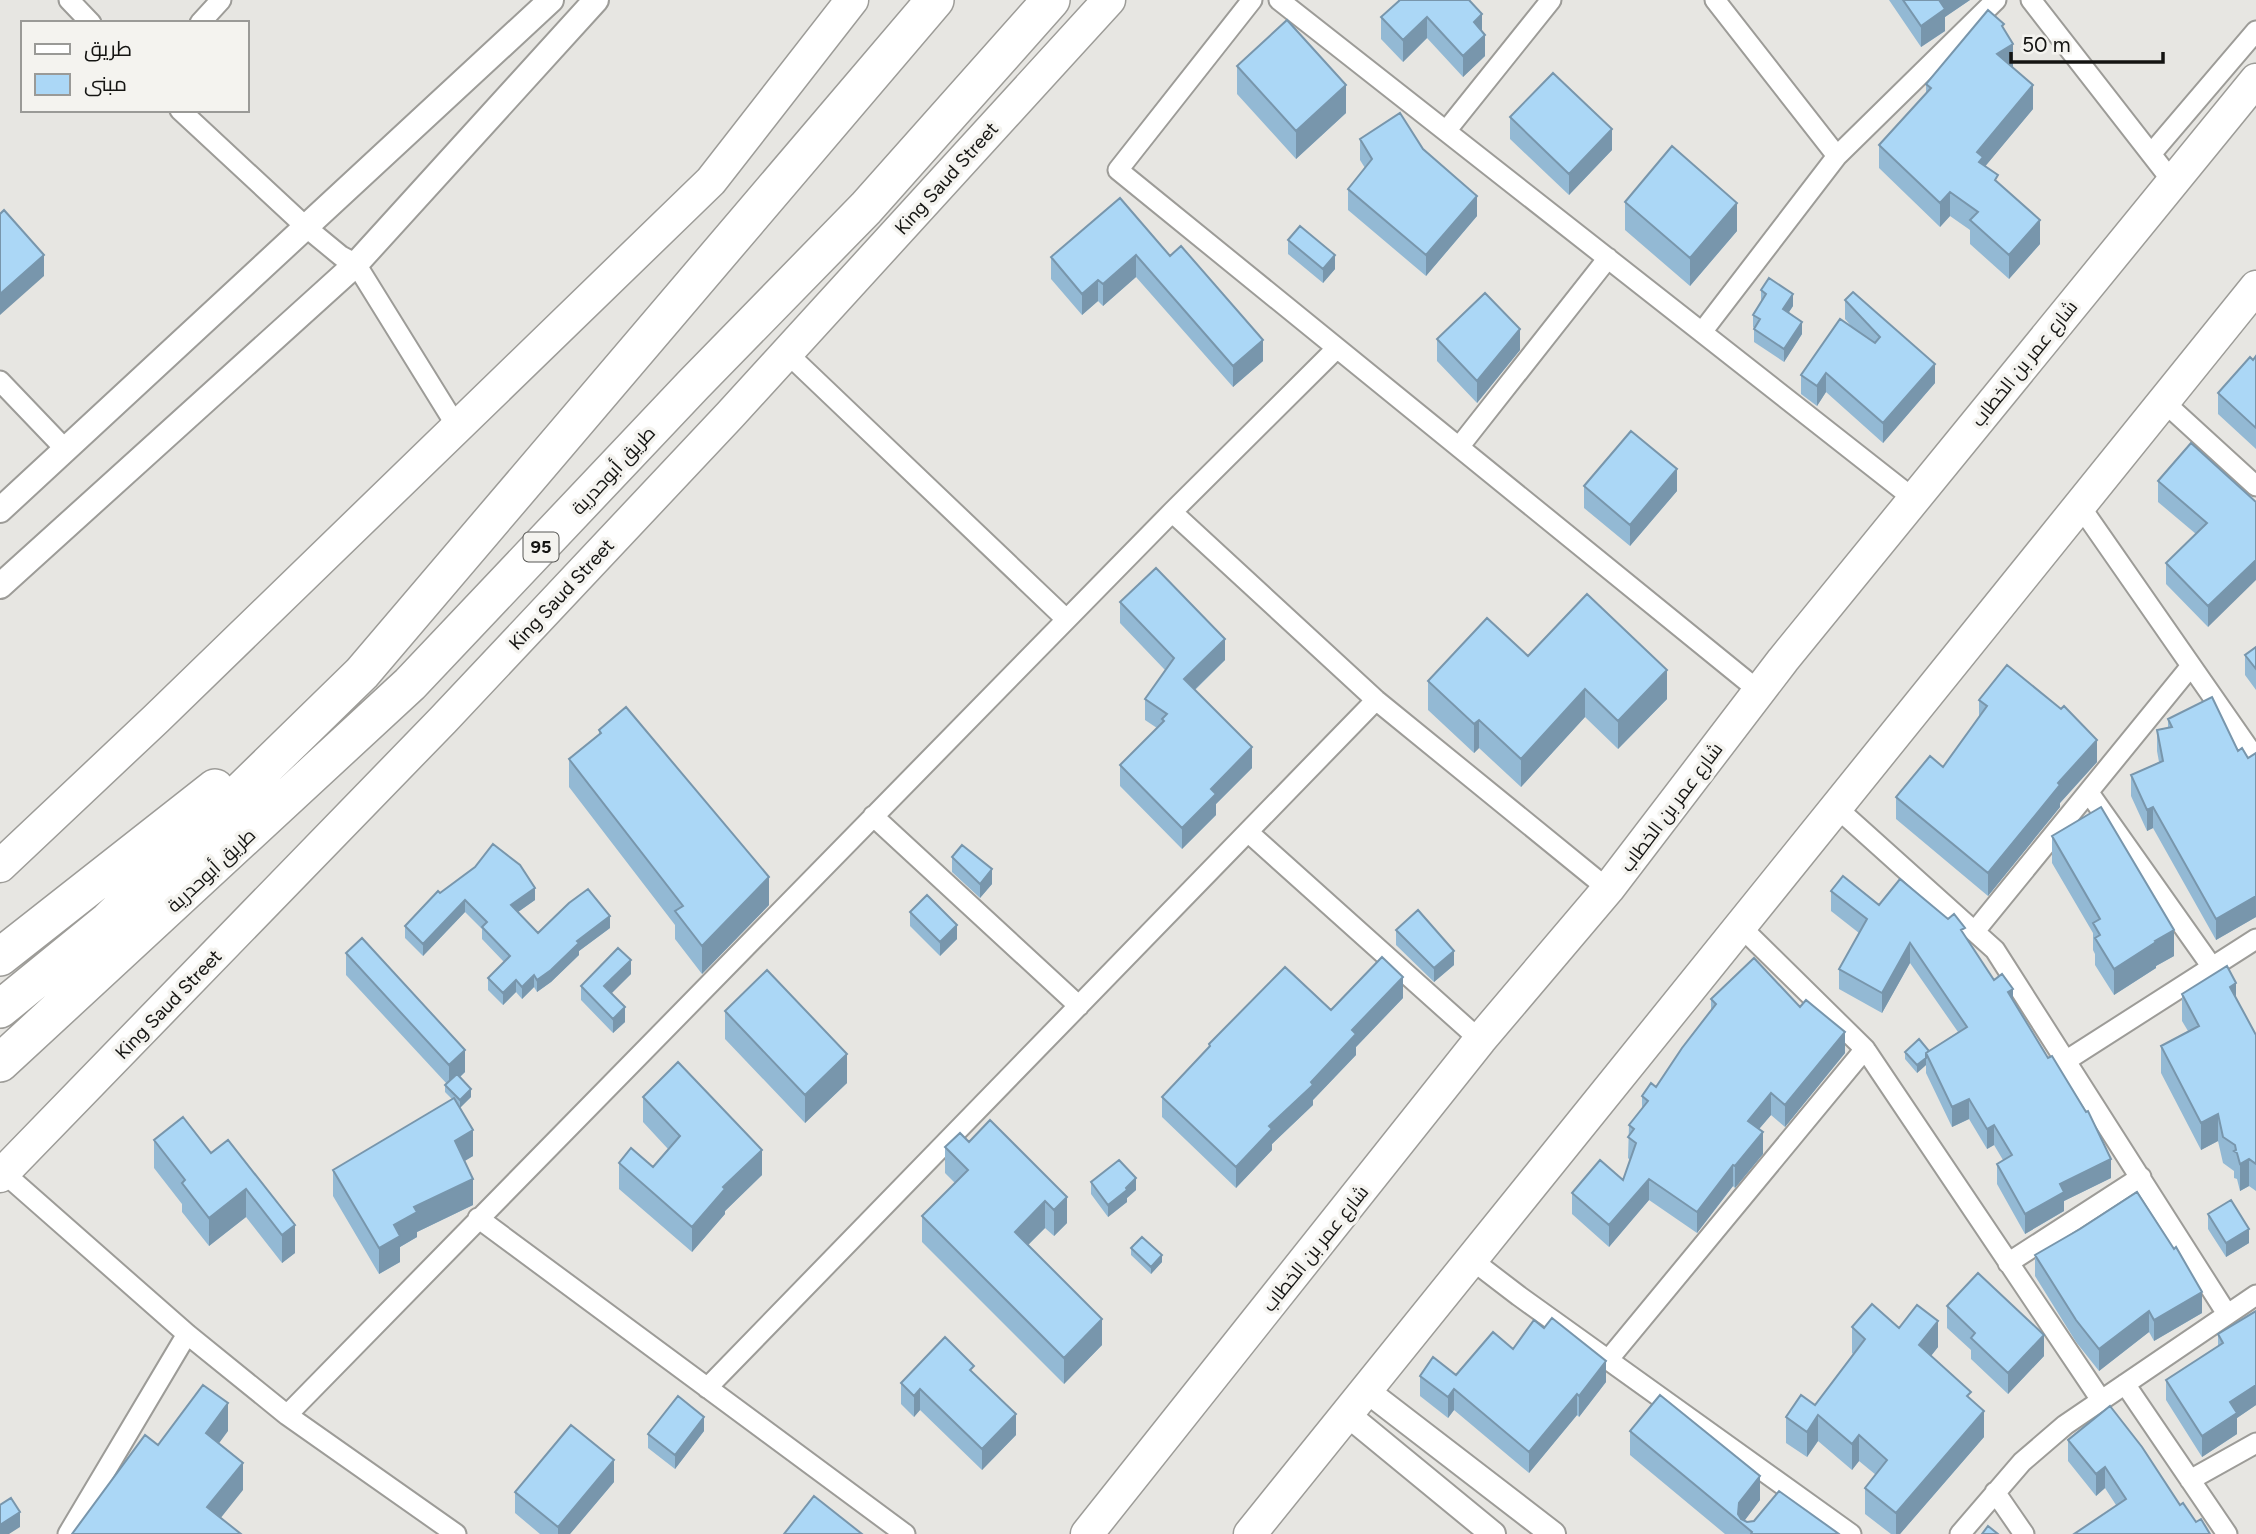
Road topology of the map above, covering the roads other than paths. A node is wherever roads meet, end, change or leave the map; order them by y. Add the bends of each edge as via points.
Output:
1 (69, 0) edge
2 (221, 0) edge
3 (551, 0) edge
4 (596, 0) edge
5 (852, 0) edge
6 (935, 0) edge
7 (1051, 0) edge
8 (1109, 0) edge
9 (1252, 0) edge
10 (1279, 0) edge
11 (1551, 0) edge
12 (1715, 0) edge
13 (1996, 0) edge
14 (2031, 0) edge
15 (89, 21) edge
16 (202, 21) edge
17 (2256, 31) edge
18 (2256, 80) edge
19 (182, 112) edge
20 (1446, 131) junction
21 (2151, 154) junction
22 (1837, 156) junction
23 (2172, 181) junction
24 (307, 228) junction
25 (1608, 258) junction
26 (356, 264) junction
27 (2256, 287) edge
28 (1702, 332) junction
29 (1337, 348) junction
30 (787, 353) junction
31 (0, 381) edge
32 (2164, 402) junction
33 (457, 427) junction
34 (1460, 447) junction
35 (66, 450) junction
36 (2256, 486) edge
37 (1914, 499) junction
38 (2080, 506) junction
39 (0, 510) edge
40 (1172, 512) junction
41 (0, 586) edge
42 (1066, 619) junction
43 (2191, 666) junction
44 (362, 673) junction
45 (1759, 691) junction
46 (1376, 700) junction
47 (2255, 756) edge
48 (2089, 793) junction
49 (1837, 808) junction
50 (873, 816) junction
51 (1248, 832) junction
52 (0, 866) edge
53 (1608, 889) junction
54 (1741, 927) junction
55 (1975, 932) junction
56 (2256, 939) edge
57 (0, 957) edge
58 (2212, 967) junction
59 (1079, 1006) junction
60 (0, 1009) edge
61 (1480, 1040) junction
62 (1864, 1049) junction
63 (2067, 1060) junction
64 (0, 1063) edge
65 (2, 1175) edge
66 (2141, 1177) junction
67 (478, 1218) junction
68 (1472, 1260) junction
69 (2008, 1263) junction
70 (2256, 1295) edge
71 (2227, 1314) junction
72 (187, 1334) junction
73 (1608, 1360) junction
74 (2125, 1384) junction
75 (707, 1388) junction
76 (2101, 1400) junction
77 (1357, 1402) junction
78 (287, 1415) junction
79 (2256, 1443) edge
80 (2190, 1480) junction
81 (1785, 1487) junction
82 (1995, 1492) junction
83 (1771, 1506) edge
84 (68, 1534) edge
85 (456, 1534) edge
86 (905, 1534) edge
87 (1087, 1534) edge
88 (1250, 1534) edge
89 (1493, 1534) edge
90 (1553, 1534) edge
91 (1851, 1534) edge
92 (1960, 1534) edge
93 (2024, 1534) edge
94 (2227, 1534) edge

1 - 15 street
2 - 16 street
3 - 24 street
4 - 26 street
5 - 33 main road via 711,181
6 - 44 highway, طريق أبوحدرية
7 - 64 highway, طريق أبوحدرية / 95 via 866,208 410,684
8 - 30 main road, King Saud Street
9 - 29 street via 1118,170
10 - 20 street
11 - 20 street
12 - 22 street
13 - 22 street
14 - 21 street
17 - 21 street
18 - 23 main road, شارع عمر بن الخطاب
19 - 24 street
20 - 25 street
21 - 23 street
22 - 28 street
23 - 37 main road, شارع عمر بن الخطاب
24 - 26 street
24 - 35 street
25 - 28 street
25 - 34 street
26 - 33 street
26 - 41 street
27 - 32 main road
28 - 37 street
29 - 34 street
29 - 40 street
30 - 42 street
30 - 65 main road, King Saud Street via 443,720
31 - 35 street
32 - 36 street
32 - 38 main road
33 - 52 main road
34 - 45 street
35 - 39 street
37 - 45 main road, شارع عمر بن الخطاب
38 - 43 street
38 - 49 main road
40 - 42 street
40 - 46 street
42 - 50 street
43 - 47 street
43 - 48 street
44 - 57 highway
44 - 60 highway, طريق أبوحدرية via 108,921
45 - 53 main road, شارع عمر بن الخطاب
46 - 51 street
46 - 53 street
48 - 55 street
48 - 58 street
49 - 54 main road
49 - 55 street
50 - 59 street
50 - 67 street
51 - 59 street
51 - 61 street
53 - 61 main road, شارع عمر بن الخطاب
54 - 62 street
54 - 68 main road
55 - 63 street via 1995,950
56 - 58 street
58 - 63 street
59 - 75 street
61 - 87 main road, شارع عمر بن الخطاب
62 - 69 street
62 - 73 street
63 - 66 street
65 - 72 street
66 - 69 street
66 - 71 street
67 - 75 street
67 - 78 street
68 - 73 street
68 - 77 main road
69 - 76 street
70 - 71 street
71 - 74 street
72 - 78 street
72 - 84 street
73 - 81 street
74 - 76 street
74 - 80 street
75 - 86 street
76 - 82 street via 2022,1462
77 - 88 main road
77 - 89 street
77 - 90 street
78 - 85 street
79 - 80 street
80 - 94 street
81 - 83 street
81 - 91 street
82 - 92 street
82 - 93 street

